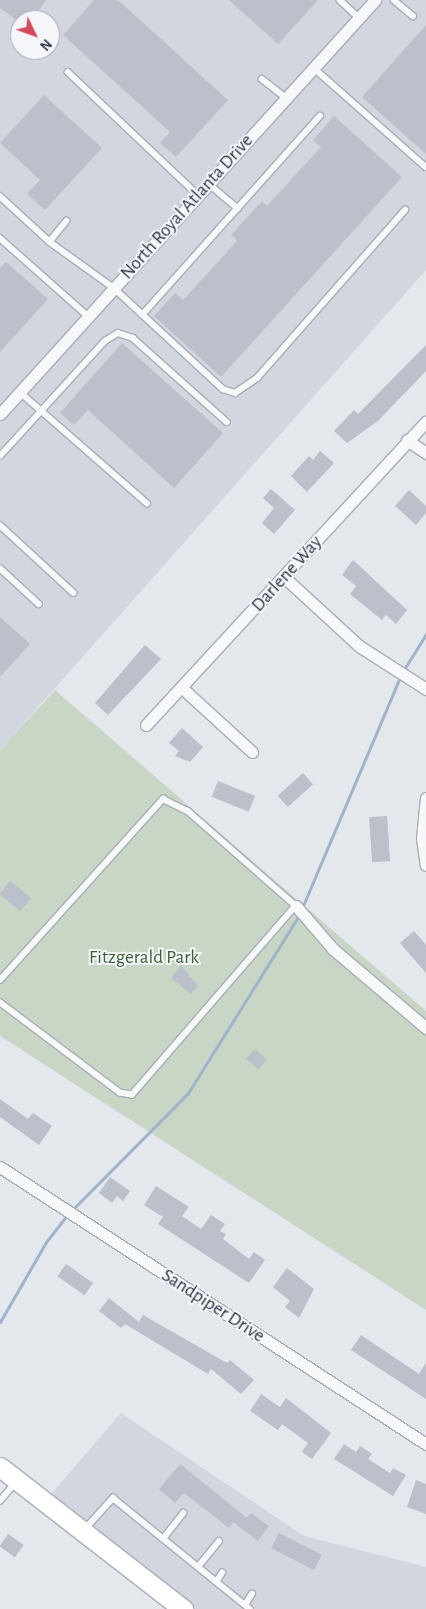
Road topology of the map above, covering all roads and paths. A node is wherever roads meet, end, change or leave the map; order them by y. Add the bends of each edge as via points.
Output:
1 (340, 0) edge
2 (375, 0) edge
3 (394, 0) edge
4 (413, 16) dead end
5 (359, 18) junction
6 (314, 68) junction
7 (68, 72) dead end
8 (262, 79) dead end
9 (286, 98) junction
10 (320, 116) dead end
11 (426, 167) edge
12 (208, 184) junction
13 (198, 195) junction
14 (0, 196) edge
15 (238, 208) junction
16 (405, 210) dead end
17 (67, 221) dead end
18 (0, 238) edge
19 (50, 242) junction
20 (114, 288) junction
21 (142, 315) junction
22 (88, 316) junction
23 (20, 392) junction
24 (41, 410) junction
25 (0, 414) edge
26 (227, 422) dead end
27 (426, 422) edge
28 (407, 440) junction
29 (426, 453) edge
30 (0, 456) edge
31 (146, 503) dead end
32 (0, 525) edge
33 (0, 568) edge
34 (284, 577) junction
35 (74, 593) dead end
36 (39, 604) dead end
37 (182, 688) junction
38 (426, 689) edge
39 (146, 725) dead end
40 (252, 752) dead end
41 (426, 798) edge
42 (426, 864) edge
43 (296, 906) junction
44 (0, 980) edge
45 (0, 1003) edge
46 (426, 1028) edge
47 (0, 1167) edge
48 (426, 1444) edge
49 (0, 1468) edge
50 (17, 1481) junction
51 (0, 1502) edge
52 (183, 1513) dead end
53 (83, 1531) junction
54 (163, 1539) junction
55 (220, 1541) dead end
56 (198, 1567) junction
57 (222, 1573) dead end
58 (216, 1582) junction
59 (252, 1594) dead end
60 (248, 1607) edge
61 (183, 1609) edge

1 - 5 lane
2 - 5 street, North Royal Atlanta Drive
3 - 4 lane
5 - 6 street, North Royal Atlanta Drive
6 - 9 street, North Royal Atlanta Drive
6 - 11 lane
7 - 13 lane
8 - 9 lane
9 - 12 street, North Royal Atlanta Drive
10 - 15 lane
12 - 13 street, North Royal Atlanta Drive
12 - 15 lane
13 - 20 street, North Royal Atlanta Drive
14 - 19 lane
15 - 21 lane
16 - 21 lane via 257,378 235,393 223,389
17 - 19 lane
18 - 22 lane
19 - 20 lane
20 - 21 lane
20 - 22 street, North Royal Atlanta Drive
22 - 23 street, North Royal Atlanta Drive
23 - 24 lane
23 - 25 street, North Royal Atlanta Drive
24 - 26 lane via 105,341 118,334 133,338
24 - 30 lane
24 - 31 lane
27 - 28 street, Darlene Way
28 - 29 street
28 - 34 street, Darlene Way
32 - 35 lane
33 - 36 lane
34 - 37 street, Darlene Way
34 - 38 street via 359,646
37 - 39 street, Darlene Way
37 - 40 street
41 - 42 street via 422,838
43 - 44 lane via 188,811 163,799
43 - 45 lane via 132,1095 120,1093
43 - 46 street via 333,949
47 - 48 street, Sandpiper Drive
49 - 50 main road
50 - 51 lane
50 - 53 main road
52 - 54 lane
53 - 54 lane via 113,1498
53 - 61 main road
54 - 56 lane
55 - 56 lane
56 - 58 lane
57 - 58 lane
58 - 60 lane
59 - 60 lane

